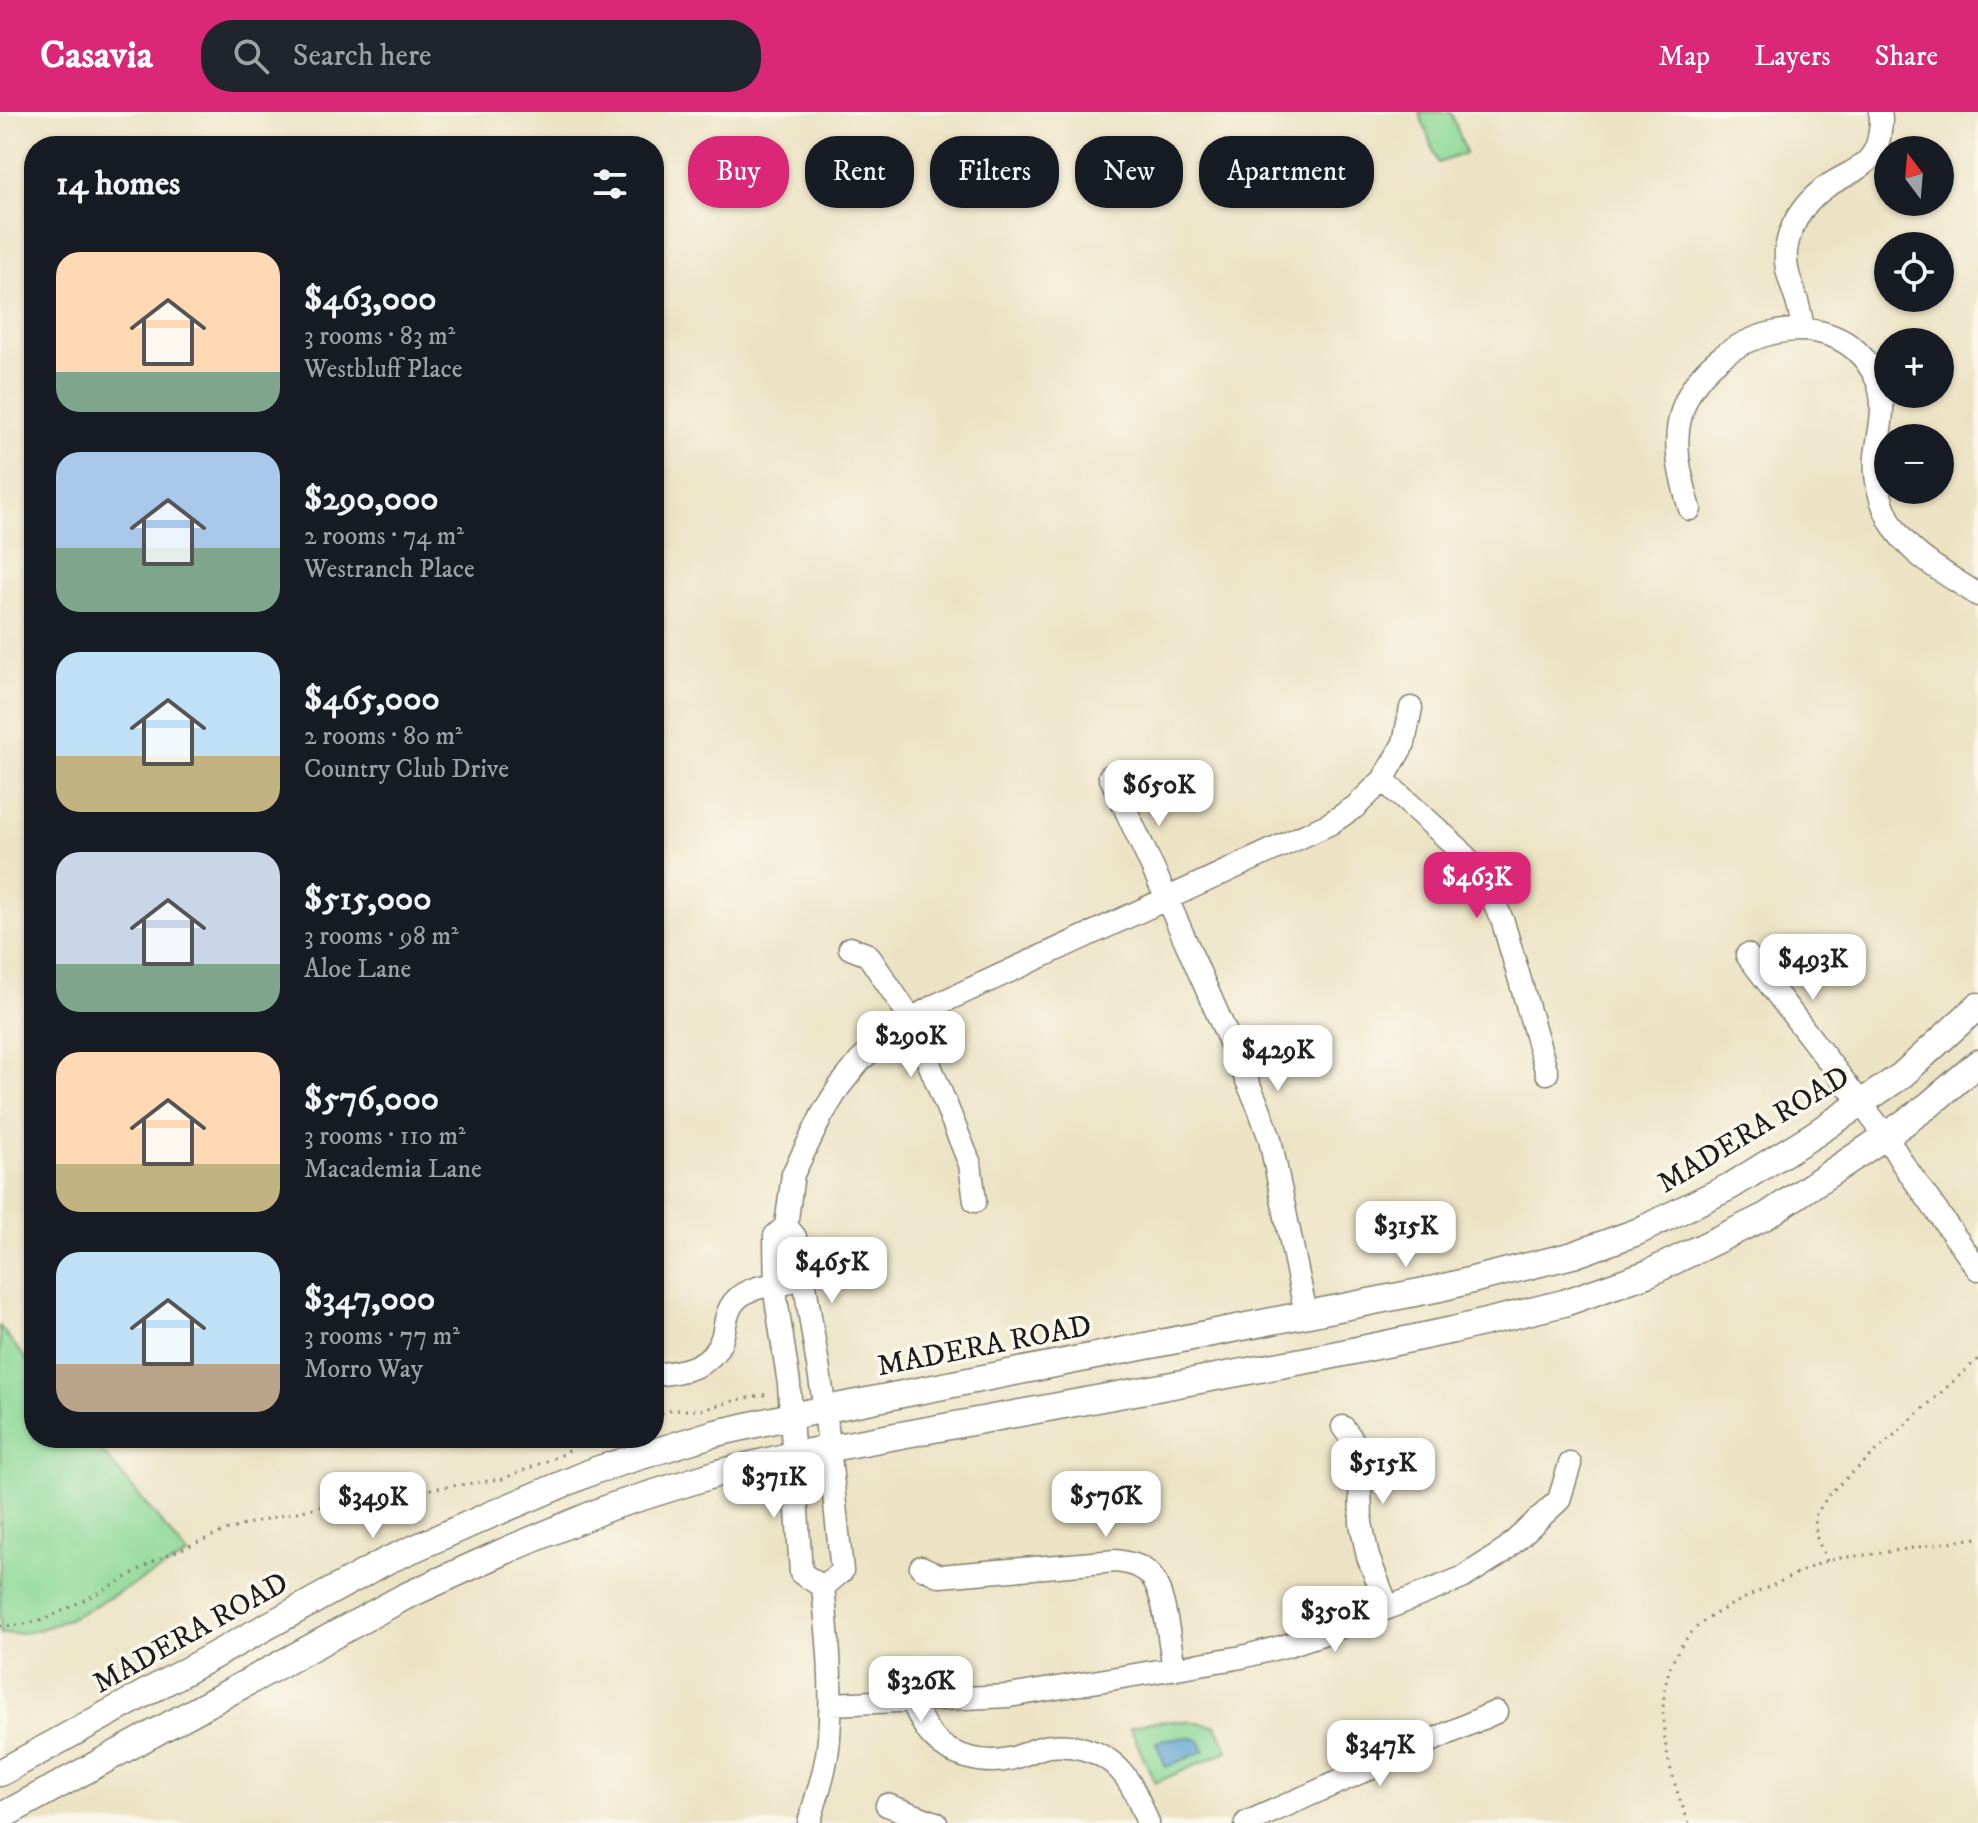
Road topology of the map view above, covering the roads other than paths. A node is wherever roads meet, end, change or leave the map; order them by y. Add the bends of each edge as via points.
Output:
1 (1880, 112) edge
2 (1803, 329) junction
3 (1690, 509) dead end
4 (1978, 595) edge
5 (1411, 708) dead end
6 (1110, 776) dead end
7 (1383, 780) junction
8 (1167, 899) junction
9 (850, 948) dead end
10 (1747, 955) dead end
11 (1978, 1006) edge
12 (911, 1019) junction
13 (1978, 1063) edge
14 (1547, 1073) dead end
15 (1861, 1103) junction
16 (1886, 1136) junction
17 (975, 1201) dead end
18 (786, 1226) junction
19 (1978, 1269) edge
20 (804, 1280) junction
21 (776, 1284) junction
22 (1306, 1314) junction
23 (664, 1374) edge
24 (825, 1409) junction
25 (791, 1416) junction
26 (1343, 1427) dead end
27 (829, 1448) junction
28 (793, 1455) junction
29 (1570, 1464) dead end
30 (921, 1567) dead end
31 (823, 1587) junction
32 (1388, 1608) junction
33 (1174, 1669) junction
34 (912, 1701) junction
35 (831, 1704) junction
36 (1496, 1712) dead end
37 (0, 1773) edge
38 (887, 1805) dead end
39 (0, 1817) edge
40 (809, 1823) edge
41 (936, 1823) edge
42 (1148, 1823) edge
43 (1246, 1823) edge

1 - 2 street via 1873,157 1825,187 1792,228 1786,268
2 - 3 street via 1746,341 1722,355 1696,383 1683,406 1676,438
2 - 4 street via 1834,336 1867,363 1881,392 1877,474 1890,521 1909,547
5 - 7 street via 1404,743
6 - 8 street
7 - 8 street via 1329,824
7 - 14 street via 1459,849 1490,893
8 - 12 street
8 - 22 street via 1270,1139
9 - 12 street via 868,955
10 - 15 street
11 - 15 main road, MADERA ROAD via 1901,1076
12 - 17 street via 970,1164
12 - 18 street via 859,1062 833,1096 793,1174
13 - 16 main road
15 - 16 street
15 - 22 main road, MADERA ROAD via 1731,1186 1637,1232 1505,1273
16 - 19 street
16 - 27 main road via 1766,1216 1649,1273 1564,1303 1324,1357
18 - 20 street via 795,1237
18 - 21 street via 775,1236
20 - 21 street
20 - 24 street
21 - 23 street via 733,1302 722,1339 706,1361
21 - 25 street
22 - 24 main road, MADERA ROAD
24 - 25 main road, MADERA ROAD
24 - 27 street
25 - 28 street
25 - 37 main road, MADERA ROAD via 596,1470 386,1561
26 - 32 street via 1356,1445 1361,1523
27 - 28 main road
27 - 31 street via 842,1571
28 - 31 street via 801,1573
28 - 39 main road via 610,1507 404,1597
29 - 32 street via 1559,1500 1503,1552 1462,1578
30 - 33 street via 940,1576 1116,1561 1137,1565 1159,1589
31 - 35 street
32 - 33 street via 1285,1646
33 - 34 street via 1009,1696
34 - 35 street
34 - 42 street via 936,1741 961,1755 997,1761 1059,1745 1105,1758 1127,1778
35 - 40 street via 821,1784
36 - 43 street
38 - 41 street

